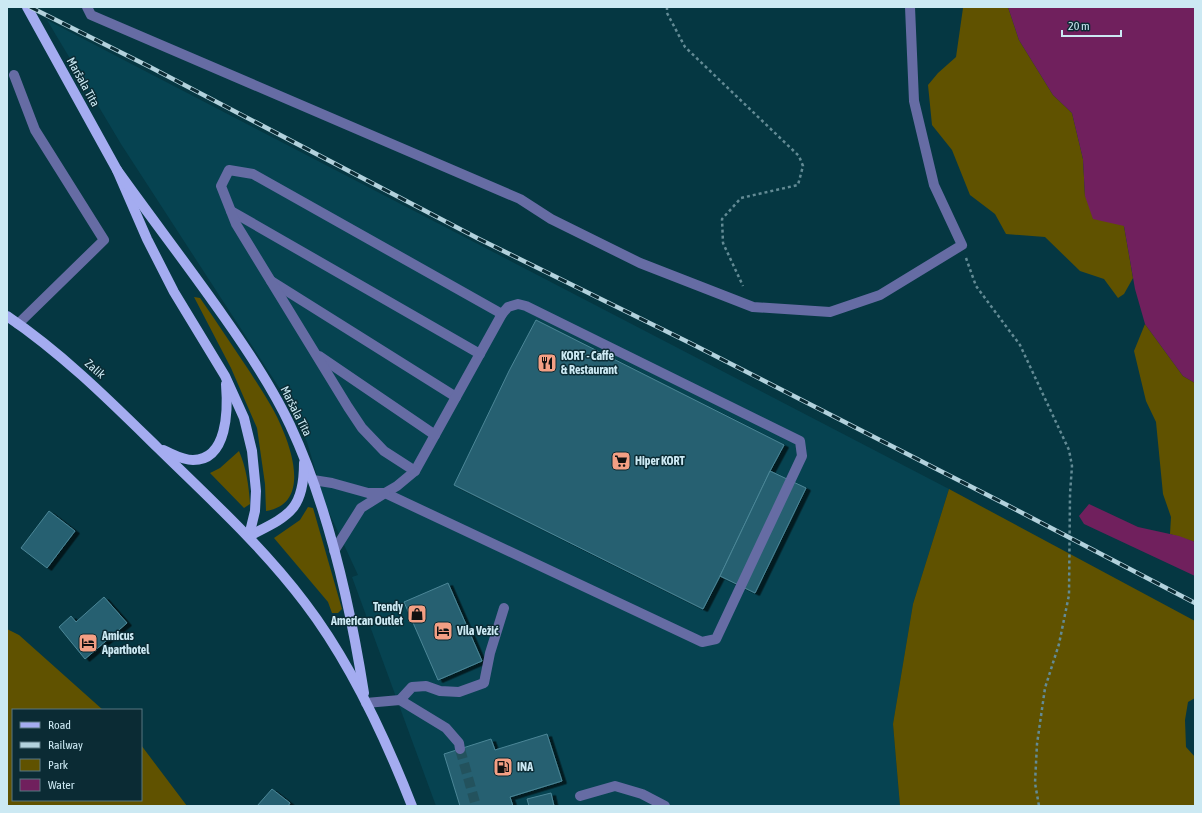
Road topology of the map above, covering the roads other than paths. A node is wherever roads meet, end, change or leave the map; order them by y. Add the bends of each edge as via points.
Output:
1 (27, 7) edge
2 (87, 7) edge
3 (910, 7) edge
4 (14, 75) dead end
5 (117, 170) junction
6 (231, 211) junction
7 (270, 280) junction
8 (502, 314) junction
9 (7, 316) edge
10 (18, 324) junction
11 (316, 354) junction
12 (480, 354) junction
13 (225, 376) junction
14 (456, 397) junction
15 (435, 435) junction
16 (158, 448) junction
17 (304, 458) junction
18 (415, 471) junction
19 (313, 480) junction
20 (385, 493) junction
21 (249, 536) junction
22 (334, 551) junction
23 (504, 608) dead end
24 (400, 700) junction
25 (366, 703) junction
26 (460, 749) tunnel mouth
27 (580, 796) dead end
28 (412, 806) edge
29 (665, 806) edge

1 - 5 main road, Maršala Tita
2 - 3 lane via 90,14 520,199 550,219 640,263 752,307 830,312 880,295 962,245 934,185 914,101
4 - 10 lane via 35,130 104,240
5 - 13 main road, Maršala Tita via 147,239 174,292
5 - 17 main road, Maršala Tita via 243,344 290,424
6 - 7 lane via 236,224
6 - 8 lane via 221,186 229,170 253,174
6 - 12 lane
7 - 11 lane
7 - 14 lane
8 - 12 lane
8 - 20 lane via 508,307 518,304 526,306 800,442 802,456 716,639 702,642
9 - 10 main road, Zalik
10 - 16 main road, Zalik via 67,361
11 - 15 lane
11 - 18 lane via 362,428 384,451
12 - 14 lane
13 - 16 main road via 228,404 226,420 222,438 215,450 204,458 193,460
13 - 21 main road, Maršala Tita via 244,418 252,451 256,491 255,511
14 - 15 lane
15 - 18 lane
16 - 21 main road, Zalik
17 - 19 main road, Maršala Tita
17 - 21 main road via 302,494 290,513
18 - 20 lane
19 - 20 lane via 368,493
19 - 22 main road, Maršala Tita
20 - 22 lane via 361,508
21 - 25 main road, Zalik via 306,603 348,668
22 - 25 main road, Maršala Tita
23 - 24 lane via 484,683 458,692 440,691 426,686 412,687
24 - 25 lane
24 - 26 lane via 446,728 459,743
25 - 28 main road
27 - 29 lane via 615,786 642,794

